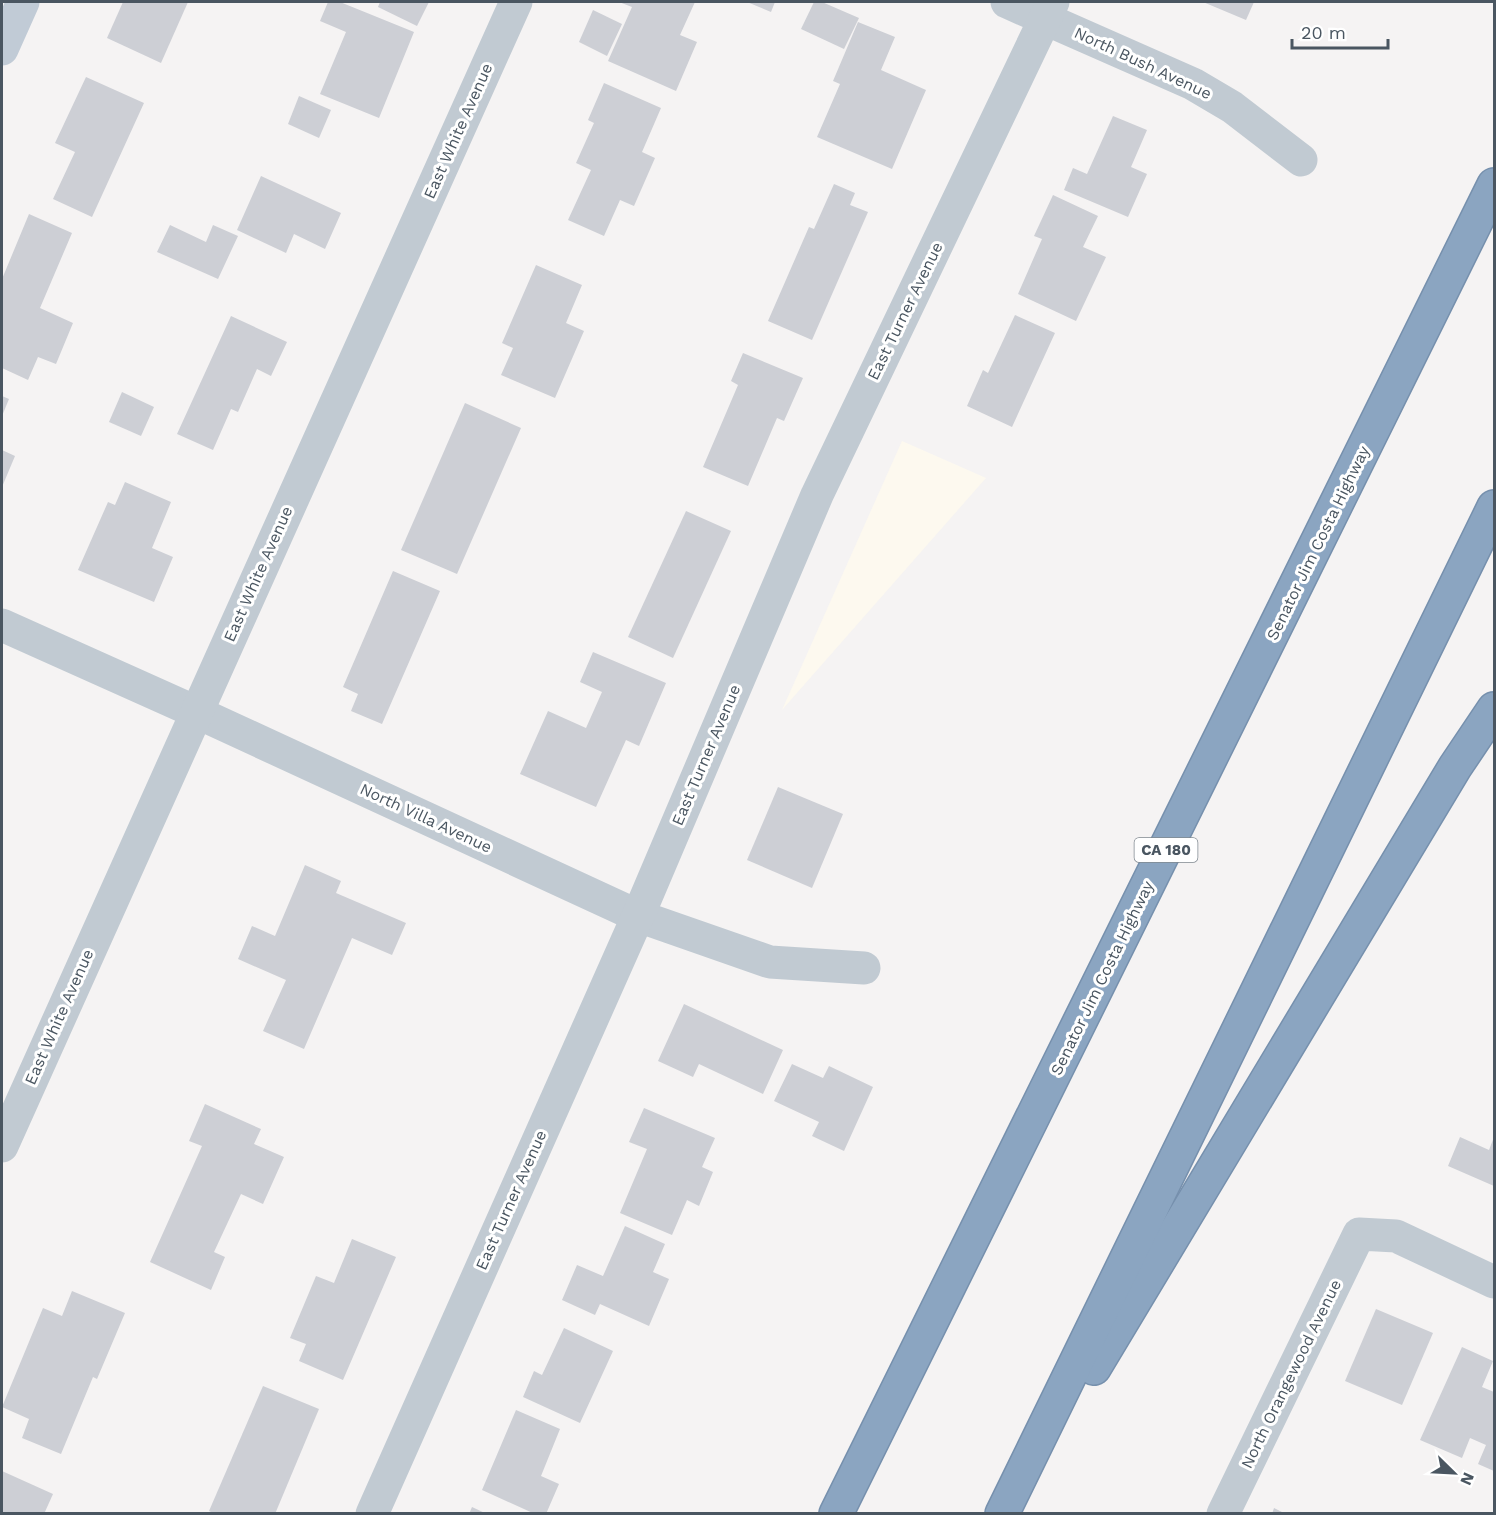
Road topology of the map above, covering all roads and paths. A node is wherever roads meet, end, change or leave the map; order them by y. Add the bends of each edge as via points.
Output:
1 (23, 2) edge
2 (516, 2) edge
3 (1007, 2) edge
4 (1049, 10) edge
5 (2, 49) edge
6 (1301, 160) dead end
7 (1494, 176) edge
8 (1494, 185) edge
9 (1455, 267) junction
10 (1494, 507) edge
11 (2, 625) edge
12 (1494, 709) edge
13 (196, 712) junction
14 (638, 916) junction
15 (864, 968) dead end
16 (2, 1146) edge
17 (1494, 1282) edge
18 (372, 1514) edge
19 (836, 1514) edge
20 (1002, 1514) edge
21 (1007, 1514) edge
22 (1223, 1514) edge

1 - 5 main road
2 - 13 street, East White Avenue
3 - 4 street, North Bush Avenue
4 - 6 street, North Bush Avenue via 1232,107
4 - 14 street, East Turner Avenue via 817,495
7 - 9 highway
8 - 9 highway, Senator Jim Costa Highway / CA 180
9 - 19 highway, Senator Jim Costa Highway / CA 180
10 - 20 highway
11 - 13 street, North Villa Avenue
12 - 21 highway via 1455,766
13 - 14 street, North Villa Avenue
13 - 16 street, East White Avenue
14 - 15 street, North Villa Avenue via 770,962
14 - 18 street, East Turner Avenue
17 - 22 street, North Orangewood Avenue via 1396,1236 1359,1234

